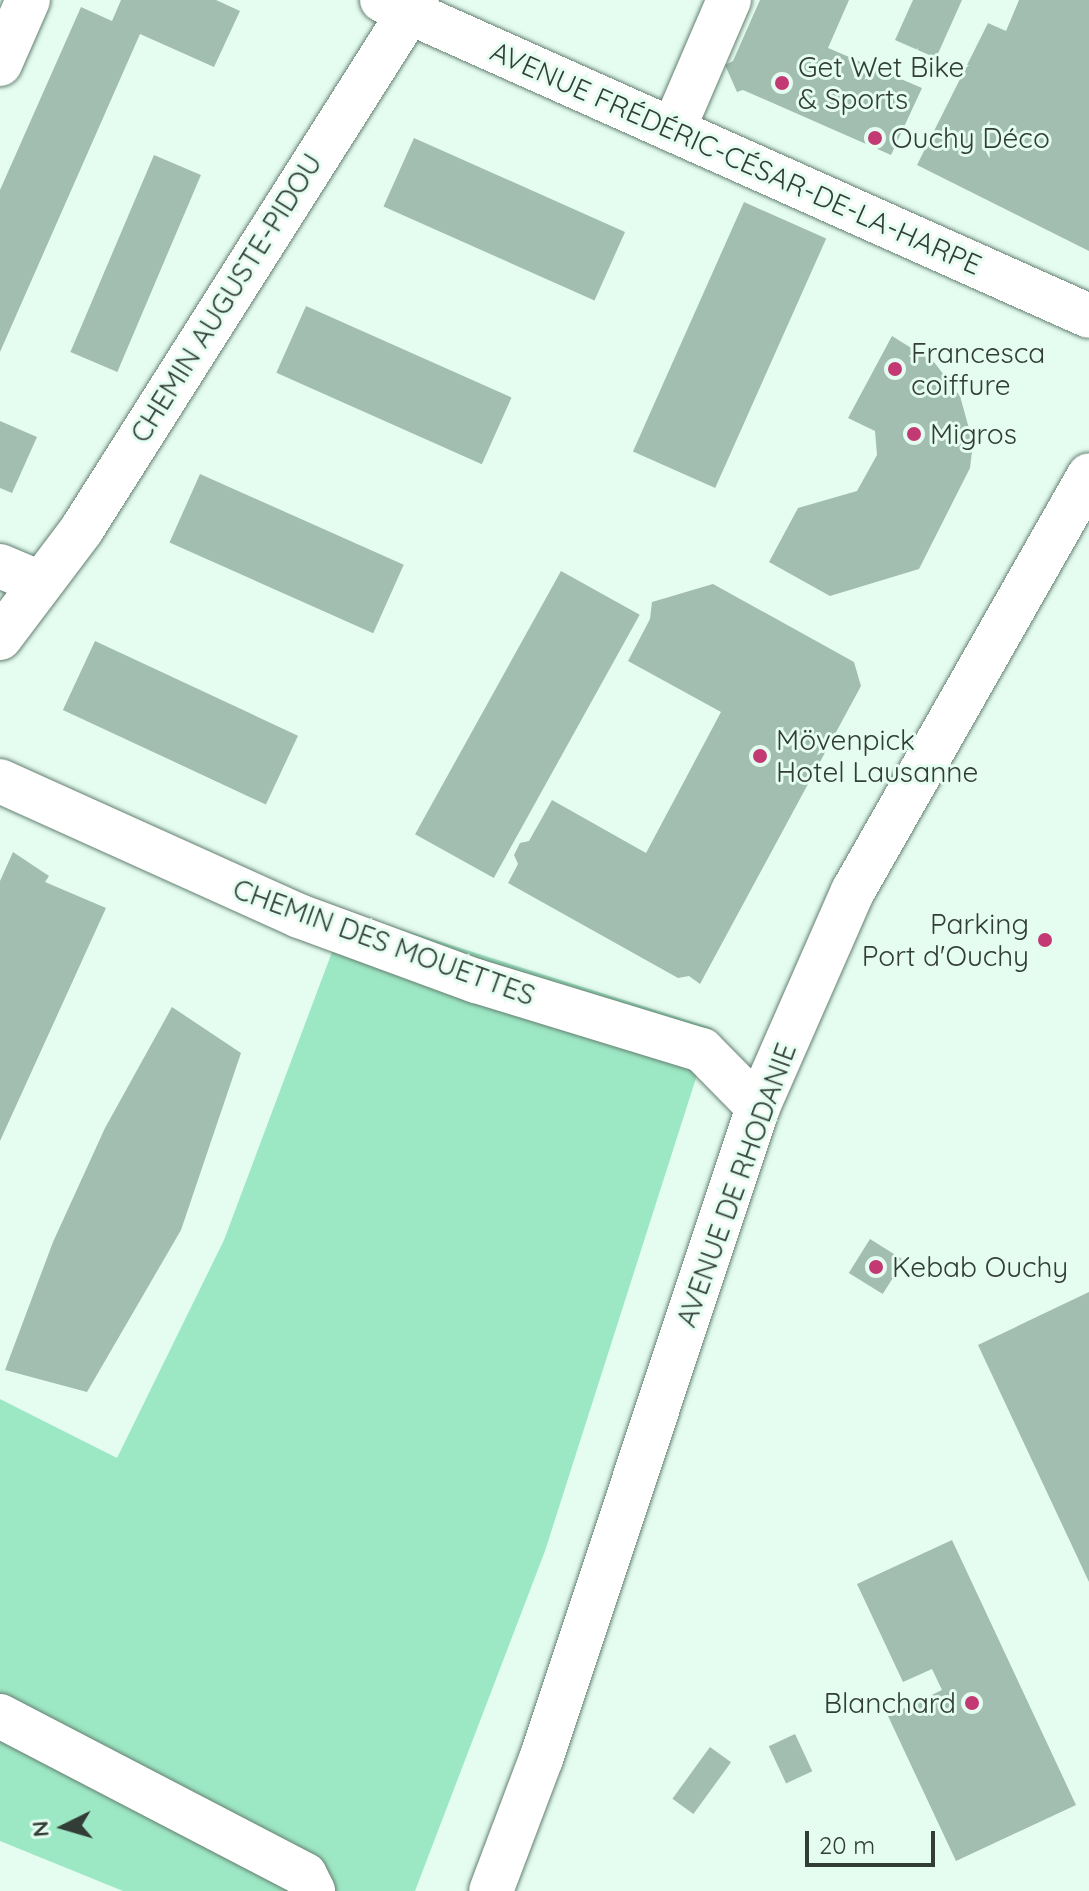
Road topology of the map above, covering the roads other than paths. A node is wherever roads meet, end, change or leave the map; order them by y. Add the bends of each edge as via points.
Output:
1 (28, 0) edge
2 (729, 0) edge
3 (404, 4) edge
4 (0, 64) edge
5 (673, 130) junction
6 (1089, 316) edge
7 (1089, 475) edge
8 (0, 566) edge
9 (40, 583) junction
10 (0, 638) edge
11 (0, 781) edge
12 (758, 1107) junction
13 (0, 1716) edge
14 (313, 1891) edge
15 (491, 1891) edge

1 - 4 street
2 - 5 street
3 - 5 street, AVENUE FRÉDÉRIC-CÉSAR-DE-LA-HARPE
3 - 9 street, CHEMIN AUGUSTE-PIDOU via 387,42 82,529
5 - 6 street, AVENUE FRÉDÉRIC-CÉSAR-DE-LA-HARPE
7 - 12 street, AVENUE DE RHODANIE via 853,891
8 - 9 street
9 - 10 street, CHEMIN AUGUSTE-PIDOU
11 - 12 street, CHEMIN DES MOUETTES via 299,916 476,981 702,1050
12 - 15 street, AVENUE DE RHODANIE via 541,1759
13 - 14 street via 305,1875

